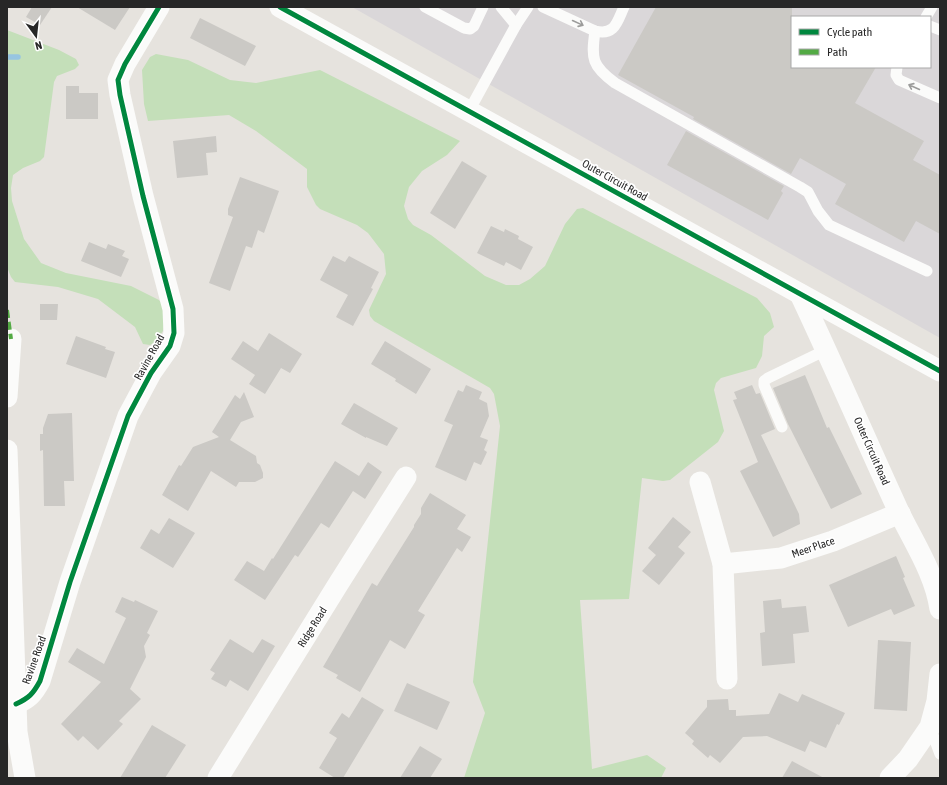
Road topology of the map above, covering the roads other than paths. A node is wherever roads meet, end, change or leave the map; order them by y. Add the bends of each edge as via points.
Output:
1 (159, 7) edge
2 (280, 7) edge
3 (425, 7) edge
4 (484, 7) edge
5 (502, 7) edge
6 (528, 7) edge
7 (543, 7) edge
8 (624, 7) edge
9 (932, 7) edge
10 (927, 16) edge
11 (516, 25) junction
12 (595, 31) junction
13 (897, 68) edge
14 (940, 98) edge
15 (468, 111) junction
16 (927, 272) dead end
17 (800, 294) junction
18 (11, 339) dead end
19 (826, 350) junction
20 (8, 371) edge
21 (940, 371) edge
22 (7, 397) edge
23 (782, 427) dead end
24 (7, 450) edge
25 (406, 477) dead end
26 (700, 482) dead end
27 (900, 513) junction
28 (723, 564) junction
29 (940, 609) edge
30 (940, 674) edge
31 (727, 679) dead end
32 (16, 704) junction
33 (930, 727) junction
34 (12, 733) edge
35 (940, 754) edge
36 (25, 778) edge
37 (218, 778) edge
38 (890, 778) edge

1 - 32 street, Ravine Road via 118,80 143,196 173,309 174,333 170,346 128,416 70,582 40,681 26,700
2 - 15 street, Outer Circuit Road
3 - 4 lane via 470,29
5 - 11 lane
6 - 11 lane
7 -> 12 lane
8 - 12 lane via 612,30 603,33
9 - 10 lane
11 - 15 lane
12 - 16 lane via 592,50 594,60 603,74 615,84 808,192 829,224
14 -> 13 lane via 899,80 896,75
15 - 17 street, Outer Circuit Road
17 - 19 street, Outer Circuit Road
17 - 21 street, Outer Circuit Road
18 - 20 street
19 - 23 lane via 764,381
19 - 27 street, Outer Circuit Road
20 - 22 street
24 - 32 street
25 - 37 street, Ridge Road
26 - 28 street
27 - 28 street, Meer Place via 833,541 781,558
27 - 29 street, Outer Circuit Road via 927,567 939,599
28 - 31 street
30 - 33 street via 937,702
32 - 34 street
33 - 35 lane
33 - 38 street via 908,759
34 - 36 street

